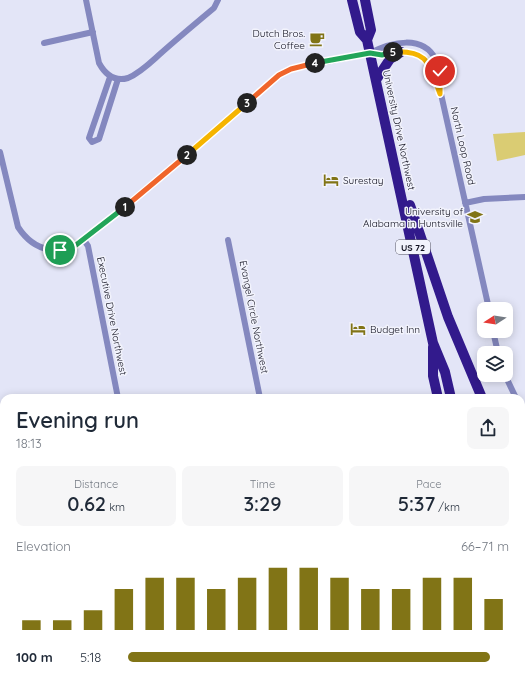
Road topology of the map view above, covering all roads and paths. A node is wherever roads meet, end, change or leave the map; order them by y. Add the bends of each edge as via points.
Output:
1 (86, 0) edge
2 (218, 0) edge
3 (352, 0) edge
4 (365, 0) edge
5 (93, 32) junction
6 (367, 40) junction
7 (44, 43) dead end
8 (401, 52) junction
9 (370, 53) junction
10 (110, 77) junction
11 (118, 79) junction
12 (376, 80) junction
13 (440, 94) junction
14 (390, 144) junction
15 (0, 152) edge
16 (2, 168) edge
17 (525, 197) edge
18 (465, 203) junction
19 (84, 240) junction
20 (228, 240) dead end
21 (487, 302) edge
22 (434, 343) junction
23 (508, 382) edge
24 (117, 394) edge
25 (259, 394) edge
26 (437, 394) edge
27 (450, 394) edge
28 (480, 394) edge
29 (514, 394) edge
30 (525, 522) edge
31 (525, 530) edge

1 - 5 street
2 - 11 street via 214,8 147,65 129,78
3 - 6 highway, University Drive Northwest / US 72 via 360,32
4 - 6 highway, University Drive Northwest / US 72 via 371,30
5 - 7 street
5 - 10 street via 99,63
6 - 9 highway, University Drive Northwest / US 72
8 - 9 street, North Loop Road via 382,55
8 - 12 highway via 390,59
8 - 13 street, North Loop Road via 417,53 425,59 432,70
9 - 12 highway, University Drive Northwest / US 72
9 - 13 street, North Loop Road via 396,44 409,42 420,45 430,51 437,60 440,71
9 - 19 street via 301,66 279,75
10 - 11 street
10 - 11 street via 89,138 92,142 99,139
12 - 14 highway, University Drive Northwest / US 72
13 - 18 street, North Loop Road
14 - 22 highway, University Drive Northwest / US 72
14 - 28 highway via 443,303
15 - 16 street
16 - 19 street via 15,221 22,234 47,250 72,247
17 - 18 street via 484,199
18 - 21 street, North Loop Road
19 - 24 street, Executive Drive Northwest via 89,251
20 - 25 street, Evangel Circle Northwest
22 - 26 highway, University Drive Northwest / US 72 via 433,376
22 - 27 highway, University Drive Northwest / US 72
23 - 29 street
30 - 31 highway

